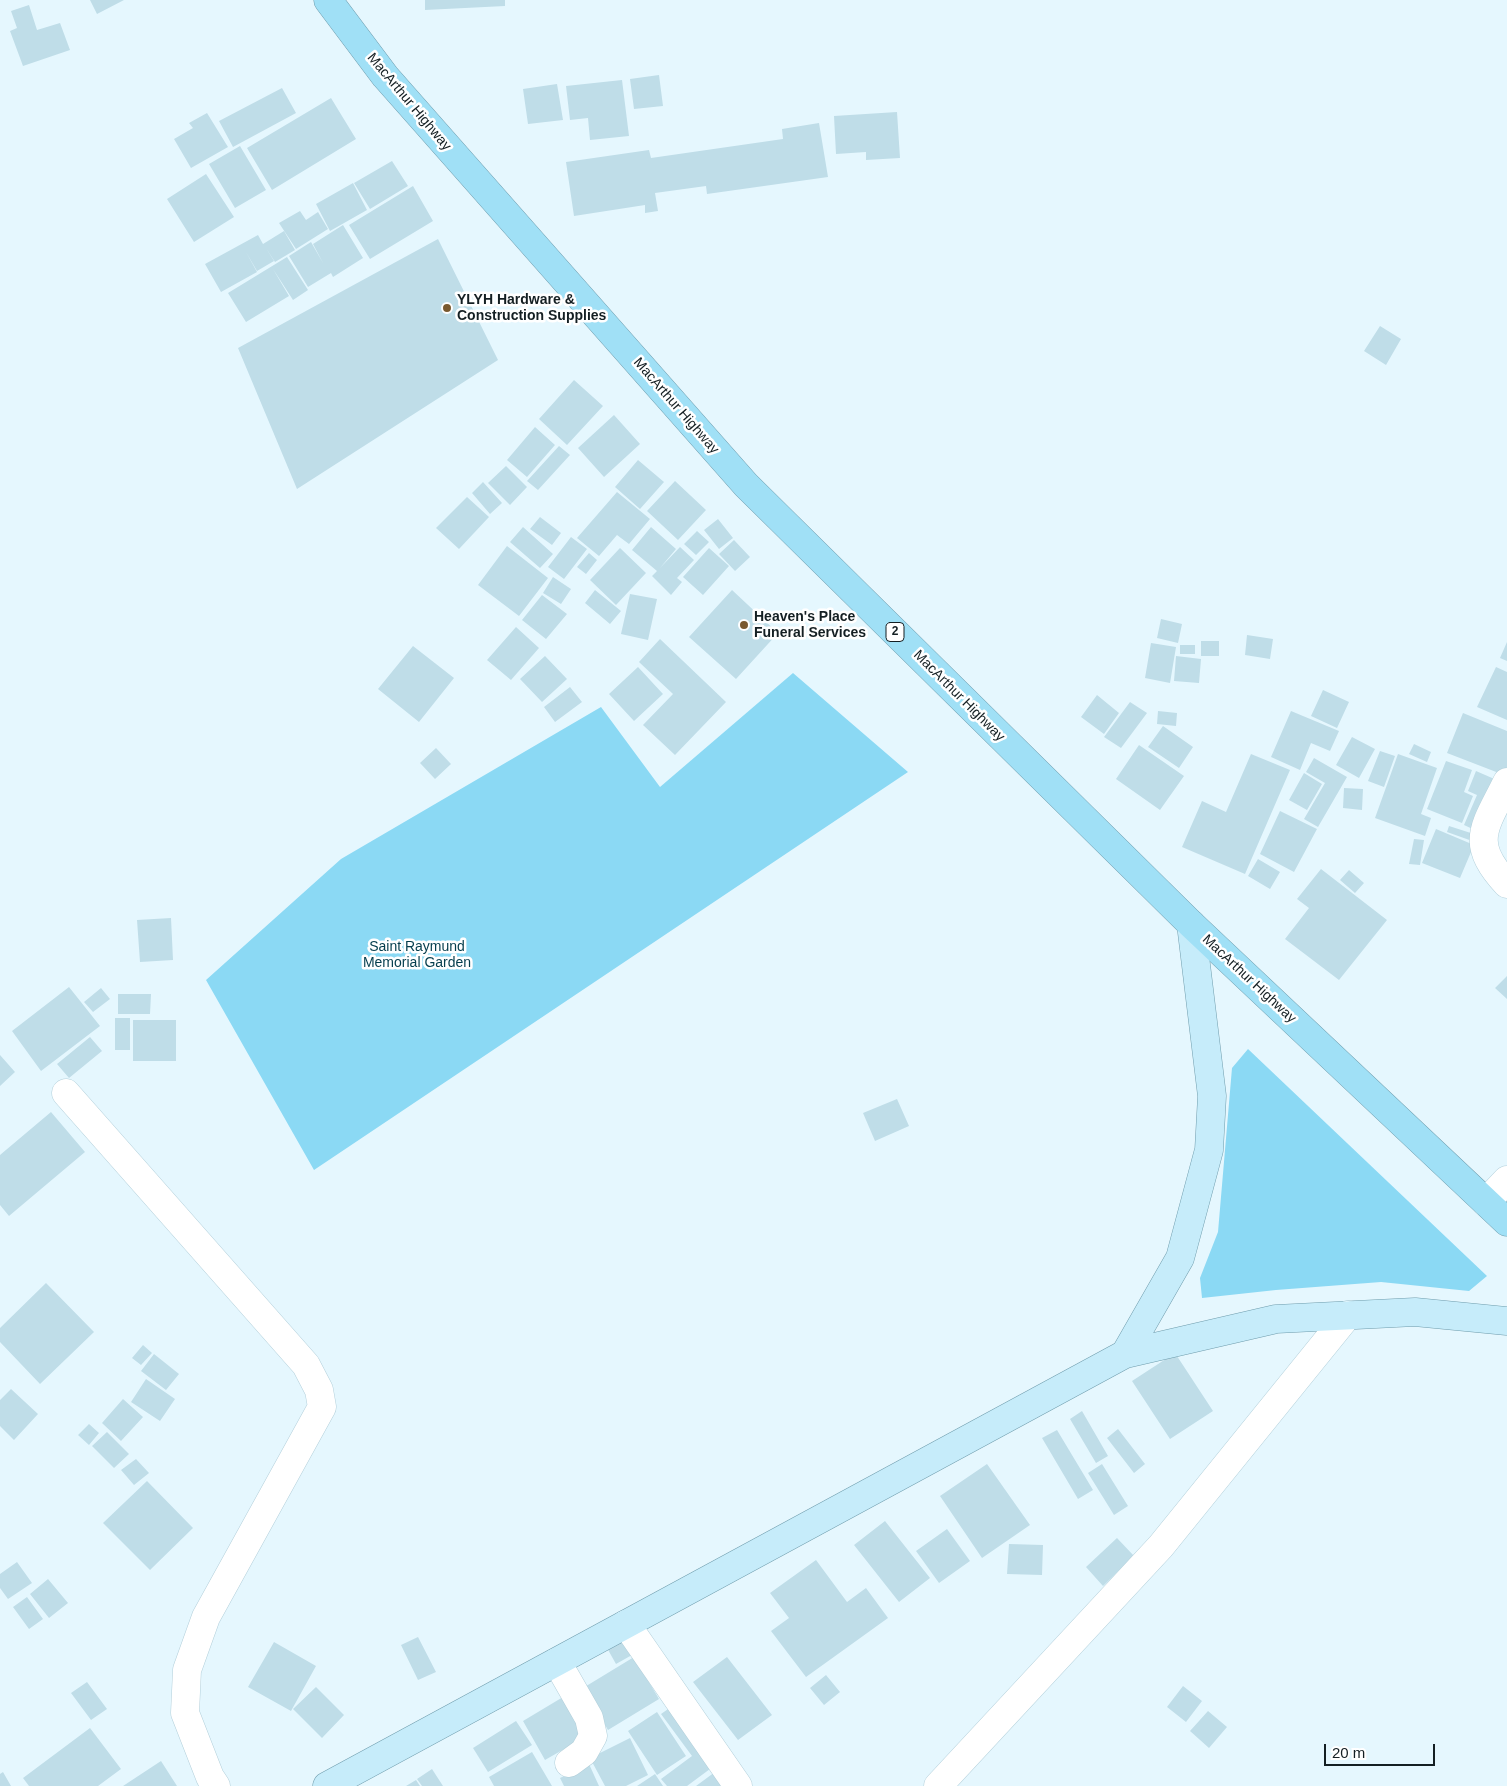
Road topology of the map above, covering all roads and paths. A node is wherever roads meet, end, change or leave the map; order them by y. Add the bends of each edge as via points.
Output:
1 (328, 0) edge
2 (1507, 782) edge
3 (1507, 884) edge
4 (1190, 924) junction
5 (66, 1093) dead end
6 (1507, 1180) edge
7 (1486, 1202) junction
8 (1507, 1222) edge
9 (1348, 1315) junction
10 (1507, 1321) edge
11 (1125, 1354) junction
12 (626, 1624) junction
13 (557, 1662) junction
14 (569, 1763) dead end
15 (216, 1786) edge
16 (327, 1786) edge
17 (738, 1786) edge
18 (938, 1786) edge

1 - 4 highway, MacArthur Highway / 2 via 385,76 746,486
2 - 3 street via 1484,829 1484,849 1493,868
4 - 7 highway, MacArthur Highway / 2
4 - 11 main road via 1212,1096 1209,1150 1180,1258
5 - 15 street via 306,1365 319,1390 322,1407 206,1617 187,1670 185,1714
6 - 7 street
7 - 8 highway, MacArthur Highway / 2
9 - 10 main road via 1415,1312
9 - 11 main road via 1276,1319
9 - 18 street via 1161,1546
11 - 12 main road
12 - 13 main road
12 - 17 street
13 - 14 street via 589,1718 594,1736 584,1752
13 - 16 main road

